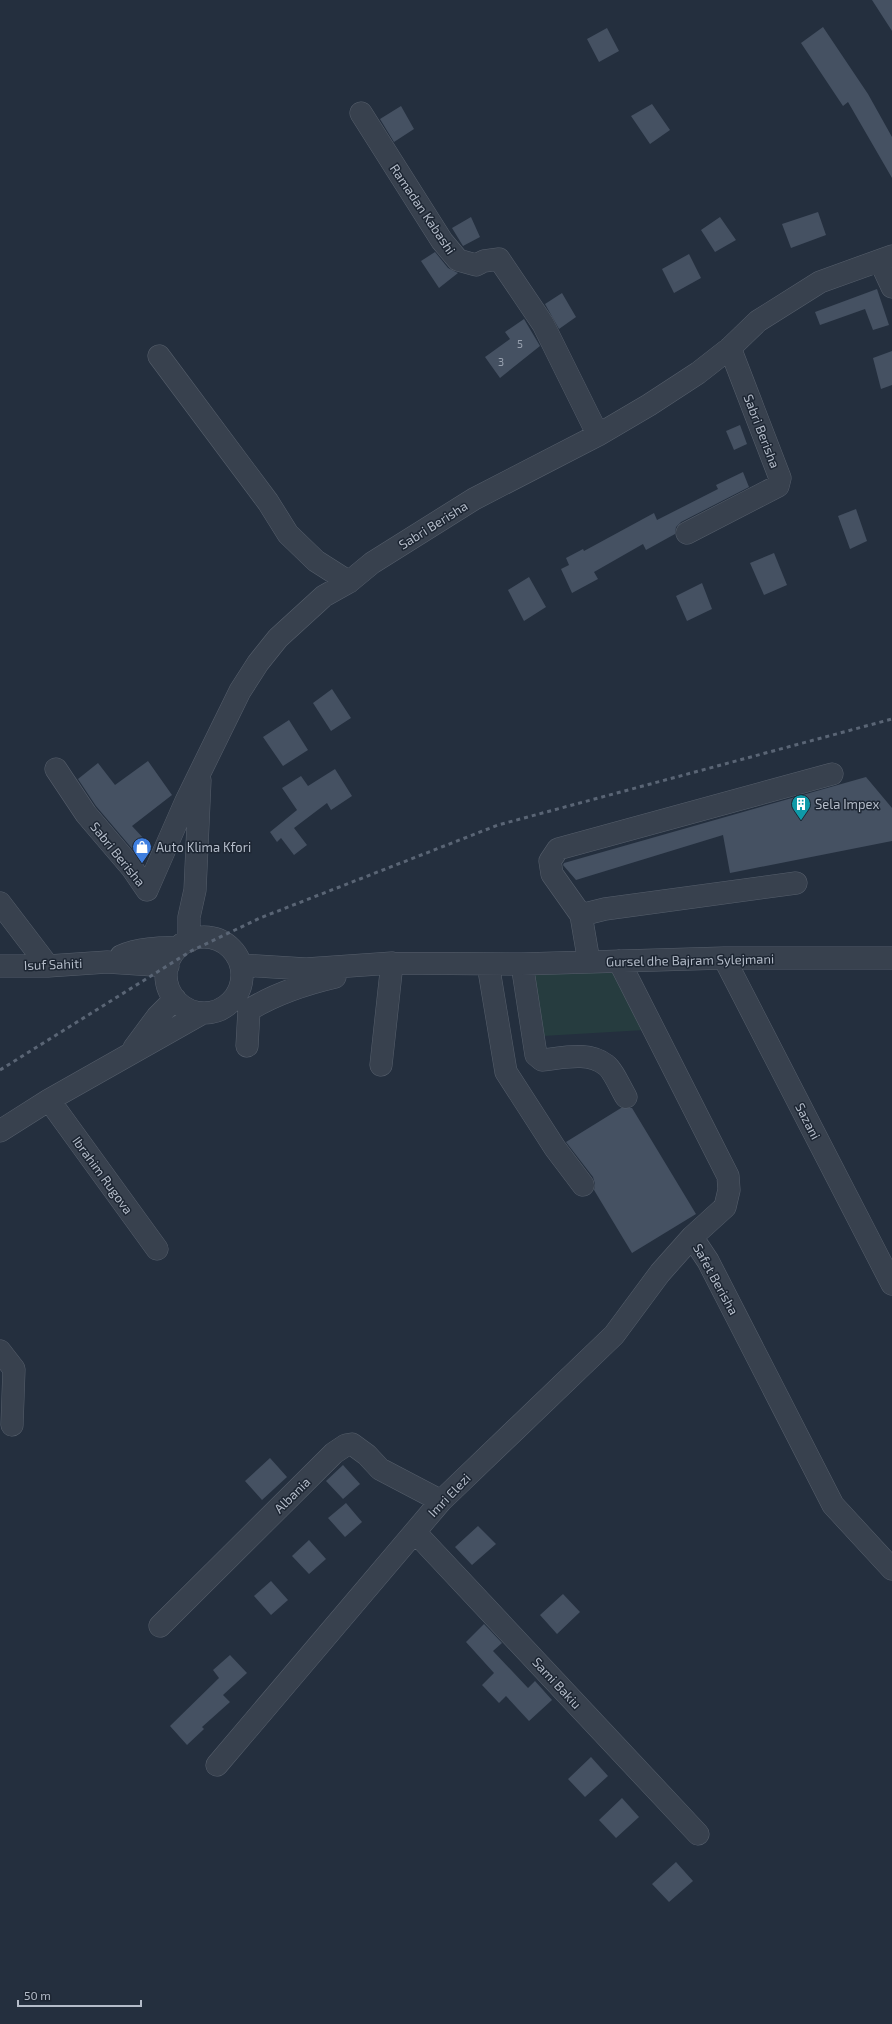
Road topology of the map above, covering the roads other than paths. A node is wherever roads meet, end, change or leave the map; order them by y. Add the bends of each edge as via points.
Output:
1 (361, 113) dead end
2 (886, 258) edge
3 (892, 287) edge
4 (730, 348) junction
5 (159, 356) dead end
6 (598, 435) junction
7 (687, 533) dead end
8 (349, 582) junction
9 (56, 769) dead end
10 (201, 770) junction
11 (832, 774) dead end
12 (796, 883) dead end
13 (0, 903) edge
14 (581, 915) junction
15 (186, 948) junction
16 (724, 958) junction
17 (892, 958) edge
18 (619, 961) junction
19 (589, 962) junction
20 (241, 964) junction
21 (488, 964) junction
22 (522, 964) junction
23 (0, 966) edge
24 (48, 966) junction
25 (392, 966) junction
26 (306, 969) junction
27 (175, 999) junction
28 (243, 1003) junction
29 (201, 1014) junction
30 (247, 1046) dead end
31 (131, 1052) junction
32 (380, 1064) dead end
33 (626, 1097) dead end
34 (48, 1100) junction
35 (0, 1131) edge
36 (583, 1185) dead end
37 (692, 1237) junction
38 (157, 1249) dead end
39 (892, 1284) edge
40 (0, 1351) edge
41 (12, 1425) dead end
42 (440, 1501) junction
43 (415, 1532) junction
44 (892, 1570) edge
45 (160, 1626) dead end
46 (217, 1765) dead end
47 (698, 1834) dead end

1 - 6 street, Ramadan Kabashi via 442,241 458,260 476,265 499,259 543,324
2 - 3 street, Sabri Berisha
2 - 4 street, Sabri Berisha via 820,282 758,321
4 - 6 street, Sabri Berisha via 649,405
4 - 7 street, Sabri Berisha via 780,482 778,486
5 - 8 street via 268,502 288,534 316,561
6 - 8 street, Sabri Berisha via 474,499 372,563
8 - 10 street, Sabri Berisha via 324,596 278,638 258,663 240,691
9 - 10 street, Sabri Berisha via 86,814 132,868 147,890
10 - 15 street, Sabri Berisha via 195,890 201,907
11 - 14 street via 558,849 550,861 552,874
12 - 14 street via 604,909
13 - 24 street
14 - 19 street
15 - 20 street via 218,940 236,954
15 - 24 street, Isuf Sahiti via 107,962
15 - 27 street via 166,977
16 - 17 street, Gursel dhe Bajram Sylejmani
16 - 18 street, Gursel dhe Bajram Sylejmani
16 - 39 street, Sazani
18 - 19 street, Gursel dhe Bajram Sylejmani
18 - 37 street, Safet Berisha via 728,1176 729,1190 725,1207
19 - 22 street, Gursel dhe Bajram Sylejmani
20 - 26 street, Gursel dhe Bajram Sylejmani
20 - 28 street
21 - 22 street, Gursel dhe Bajram Sylejmani
21 - 25 street, Gursel dhe Bajram Sylejmani
21 - 36 street via 506,1072 555,1148
22 - 33 street via 536,1055 542,1060 578,1056 607,1065
23 - 24 street, Isuf Sahiti
25 - 26 street, Gursel dhe Bajram Sylejmani
25 - 28 street via 313,982 264,1001
25 - 32 street
26 - 28 street, Gursel dhe Bajram Sylejmani
27 - 29 street via 182,1006
27 - 31 street via 157,1017
28 - 29 street via 230,1004 212,1013
28 - 30 street
29 - 31 street
31 - 34 street
34 - 35 street
34 - 38 street, Ibrahim Rugova
37 - 42 street, Imri Elezi via 660,1273 614,1335
37 - 44 street, Safet Berisha via 708,1261 833,1505
40 - 41 street via 14,1369
42 - 43 street, Imri Elezi
42 - 45 street, Albania via 380,1469 352,1444 346,1445 334,1453
43 - 46 street, Imri Elezi
43 - 47 street, Sami Bakiu

